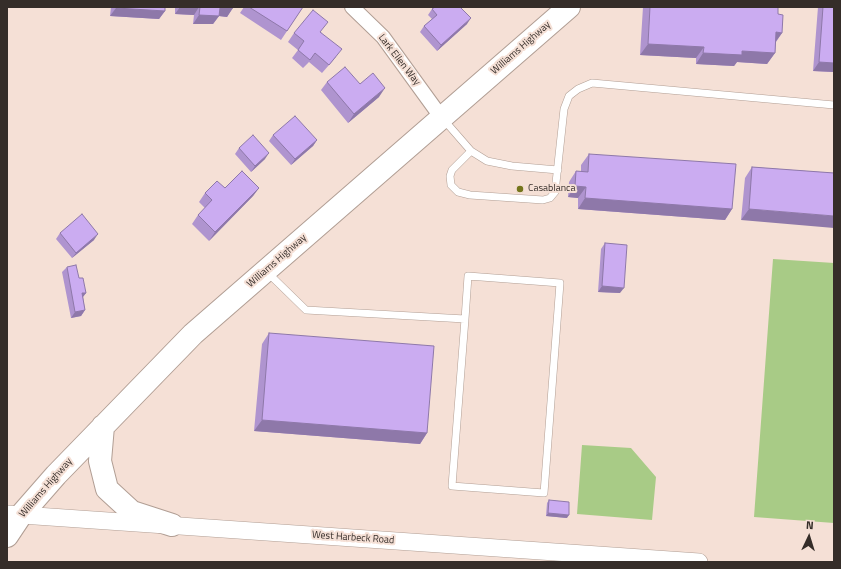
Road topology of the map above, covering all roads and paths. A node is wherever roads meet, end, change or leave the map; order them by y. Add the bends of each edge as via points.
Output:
1 (352, 7) edge
2 (568, 7) edge
3 (834, 105) edge
4 (442, 117) junction
5 (471, 151) junction
6 (558, 170) junction
7 (266, 270) junction
8 (465, 319) junction
9 (103, 426) junction
10 (14, 515) edge
11 (172, 525) junction
12 (7, 536) edge
13 (699, 562) edge

1 - 4 street, Lark Ellen Way via 383,37
2 - 4 main road, Williams Highway
3 - 6 lane via 592,83 569,96 564,109
4 - 5 lane
4 - 7 main road, Williams Highway
5 - 6 lane via 487,161
5 - 6 lane via 452,170 450,176 451,185 458,192 470,195 543,200 550,198 555,192
7 - 8 lane via 306,310
7 - 9 main road, Williams Highway via 193,334
8 - 8 lane via 452,486 544,492 560,283 468,276
9 - 10 main road, Williams Highway
9 - 11 main road via 100,461 107,489 132,512
10 - 11 street, West Harbeck Road
10 - 12 main road, Williams Highway
11 - 13 street, West Harbeck Road

